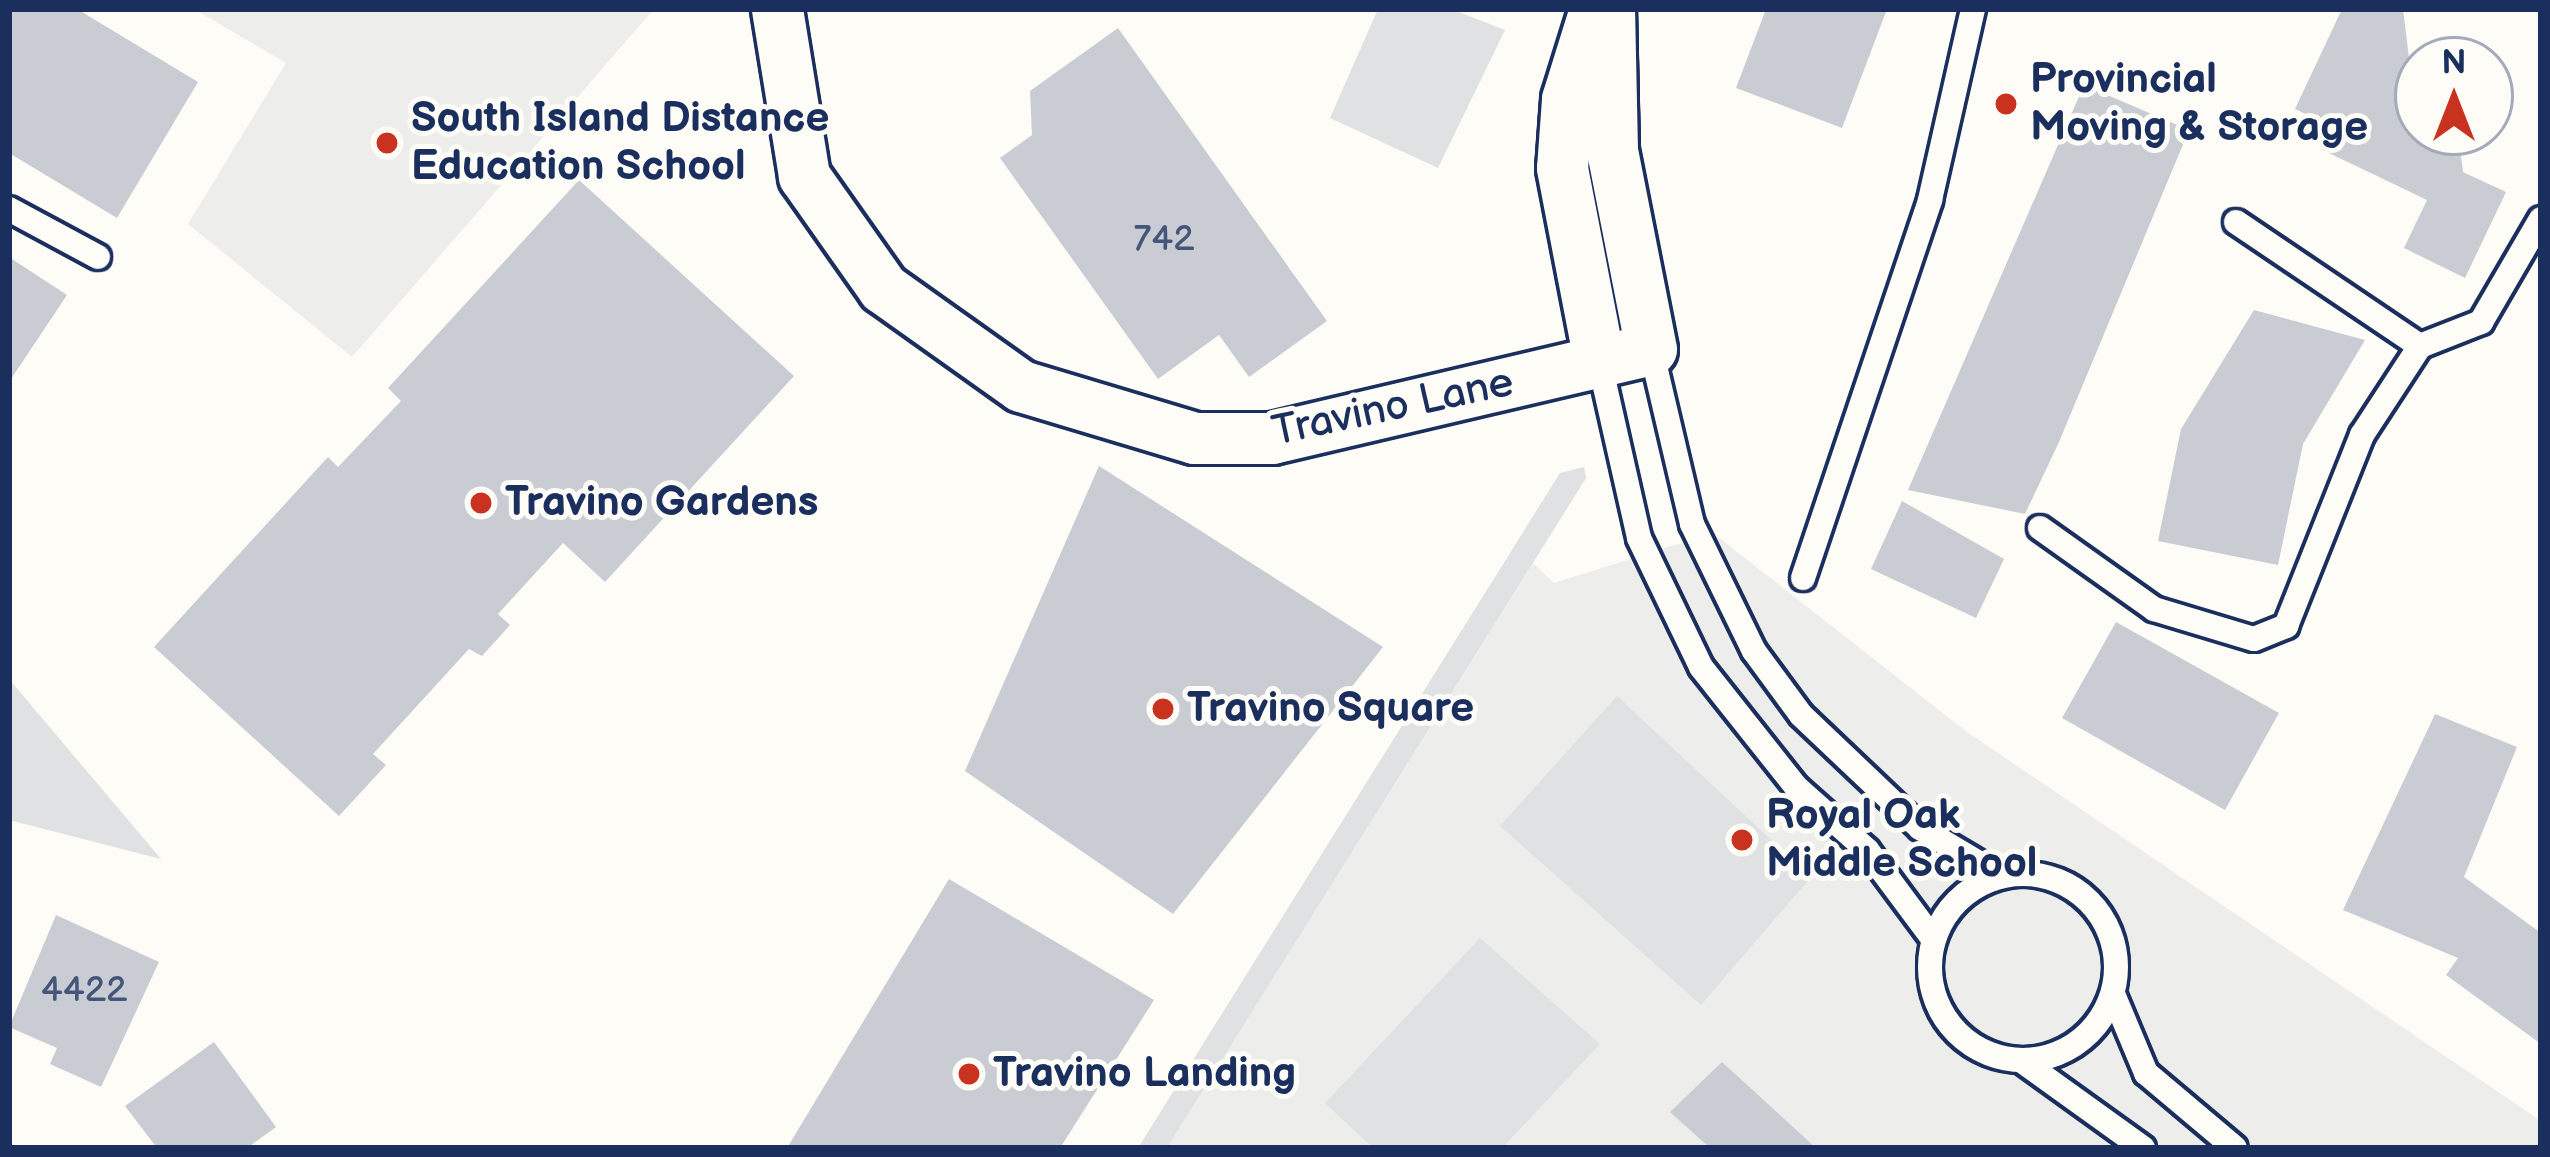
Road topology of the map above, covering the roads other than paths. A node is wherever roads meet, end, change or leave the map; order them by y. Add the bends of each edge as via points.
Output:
1 (777, 9) edge
2 (1595, 9) edge
3 (1609, 9) edge
4 (1973, 9) edge
5 (9, 208) edge
6 (2541, 219) edge
7 (2236, 221) dead end
8 (98, 257) dead end
9 (2420, 346) junction
10 (1651, 349) junction
11 (1599, 360) junction
12 (2040, 528) dead end
13 (1802, 578) dead end
14 (2001, 876) junction
15 (1933, 939) junction
16 (2113, 994) junction
17 (2022, 1061) junction
18 (2143, 1148) edge
19 (2234, 1148) edge

1 - 11 street, Travino Lane via 799,157 838,236 945,340 1022,386 1195,437 1272,438
2 - 11 street via 1567,99 1562,168
3 - 10 street via 1612,150
4 - 13 lane via 1930,200
5 - 8 lane
6 - 9 lane via 2480,322
7 - 9 lane
9 - 12 lane via 2362,435 2286,626 2254,639 2154,609
10 - 11 street, Travino Lane
10 - 14 lane via 1692,524 1754,651 1801,715 1920,828
11 - 15 lane via 1639,538 1701,667 1796,787 1867,850
14 - 15 lane via 1947,910
14 - 16 lane via 2029,873 2080,893 2113,939
15 - 17 lane via 1929,968 1947,1023 1993,1057
16 - 17 lane via 2078,1043
16 - 19 lane via 2146,1073
17 - 18 lane

